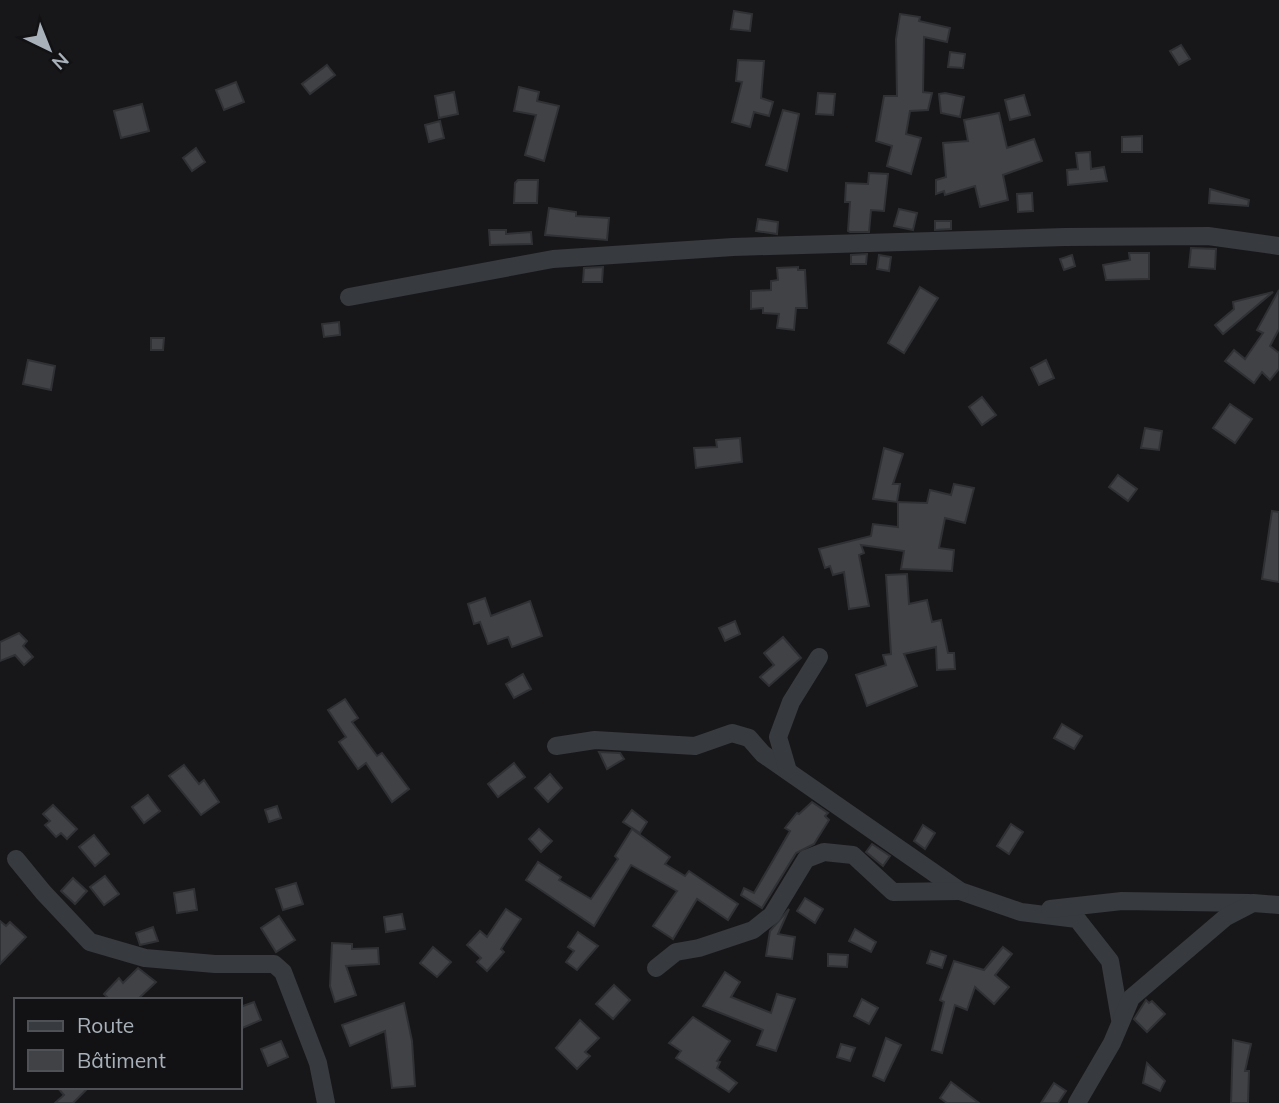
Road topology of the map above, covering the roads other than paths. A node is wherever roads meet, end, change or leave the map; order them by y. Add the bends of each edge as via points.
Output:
1 (1279, 246) edge
2 (349, 297) dead end
3 (819, 657) dead end
4 (556, 746) dead end
5 (788, 771) junction
6 (16, 859) dead end
7 (960, 891) junction
8 (1253, 903) junction
9 (1279, 905) edge
10 (1021, 912) junction
11 (656, 968) dead end
12 (1120, 1019) junction
13 (326, 1103) edge
14 (1077, 1103) edge

1 - 2 street via 1182,236 733,247 553,259
3 - 5 street via 791,702 778,737
4 - 5 street via 595,740 695,746 732,733 749,738 762,754
5 - 7 street
6 - 13 street via 90,942 145,958 275,964 283,972 318,1063
7 - 10 street
7 - 11 street via 893,891 853,855 824,852 806,859 772,915 754,930 676,952
8 - 9 street
8 - 10 street via 1122,901
8 - 12 street via 1226,917 1130,998
10 - 12 street via 1077,919 1110,961
12 - 14 street via 1112,1043

